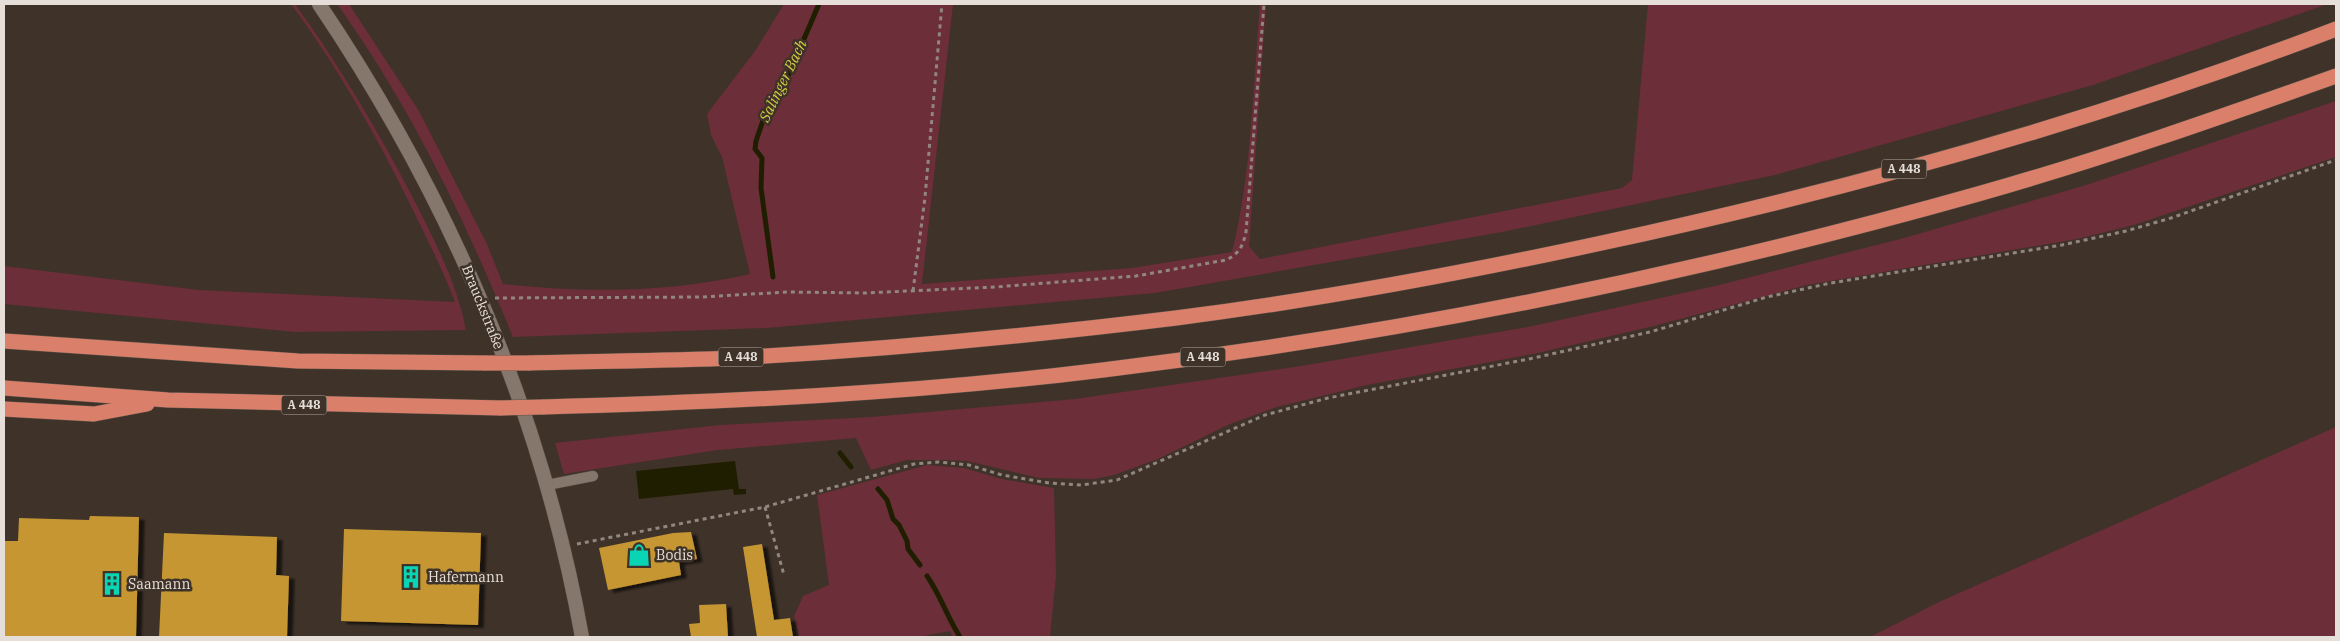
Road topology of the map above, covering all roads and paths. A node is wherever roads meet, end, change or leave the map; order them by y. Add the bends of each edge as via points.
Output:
1 (319, 4) edge
2 (942, 4) edge
3 (1264, 4) edge
4 (2336, 28) edge
5 (2336, 76) edge
6 (2336, 160) edge
7 (913, 291) junction
8 (482, 300) junction
9 (4, 341) edge
10 (4, 388) edge
11 (168, 400) junction
12 (4, 409) edge
13 (593, 476) dead end
14 (546, 485) junction
15 (765, 507) junction
16 (563, 547) junction
17 (784, 575) dead end
18 (582, 637) edge

1 - 8 street, Brauckstraße via 392,118 445,218
2 - 7 path
3 - 7 path via 1246,232 1236,256 1136,276
4 - 9 highway, A 448, bridge via 2127,104 1757,208 1500,264 1224,311 1087,328 824,352 528,363 298,361
5 - 11 highway, A 448, bridge via 2180,131 1979,194 1666,274 1513,306 1236,353 1069,374 727,402 501,408
6 - 15 path via 2126,232 1831,283 1767,297 1650,332 1274,412 1118,480 1081,485 1049,483 1002,475 969,465 939,462 914,464
7 - 8 path via 787,292 701,297 499,297
8 - 14 street, Brauckstraße
10 - 11 highway, A 448
11 - 12 highway via 94,414
13 - 14 lane
14 - 16 street, Brauckstraße
15 - 16 path
15 - 17 path
16 - 18 street, Brauckstraße

